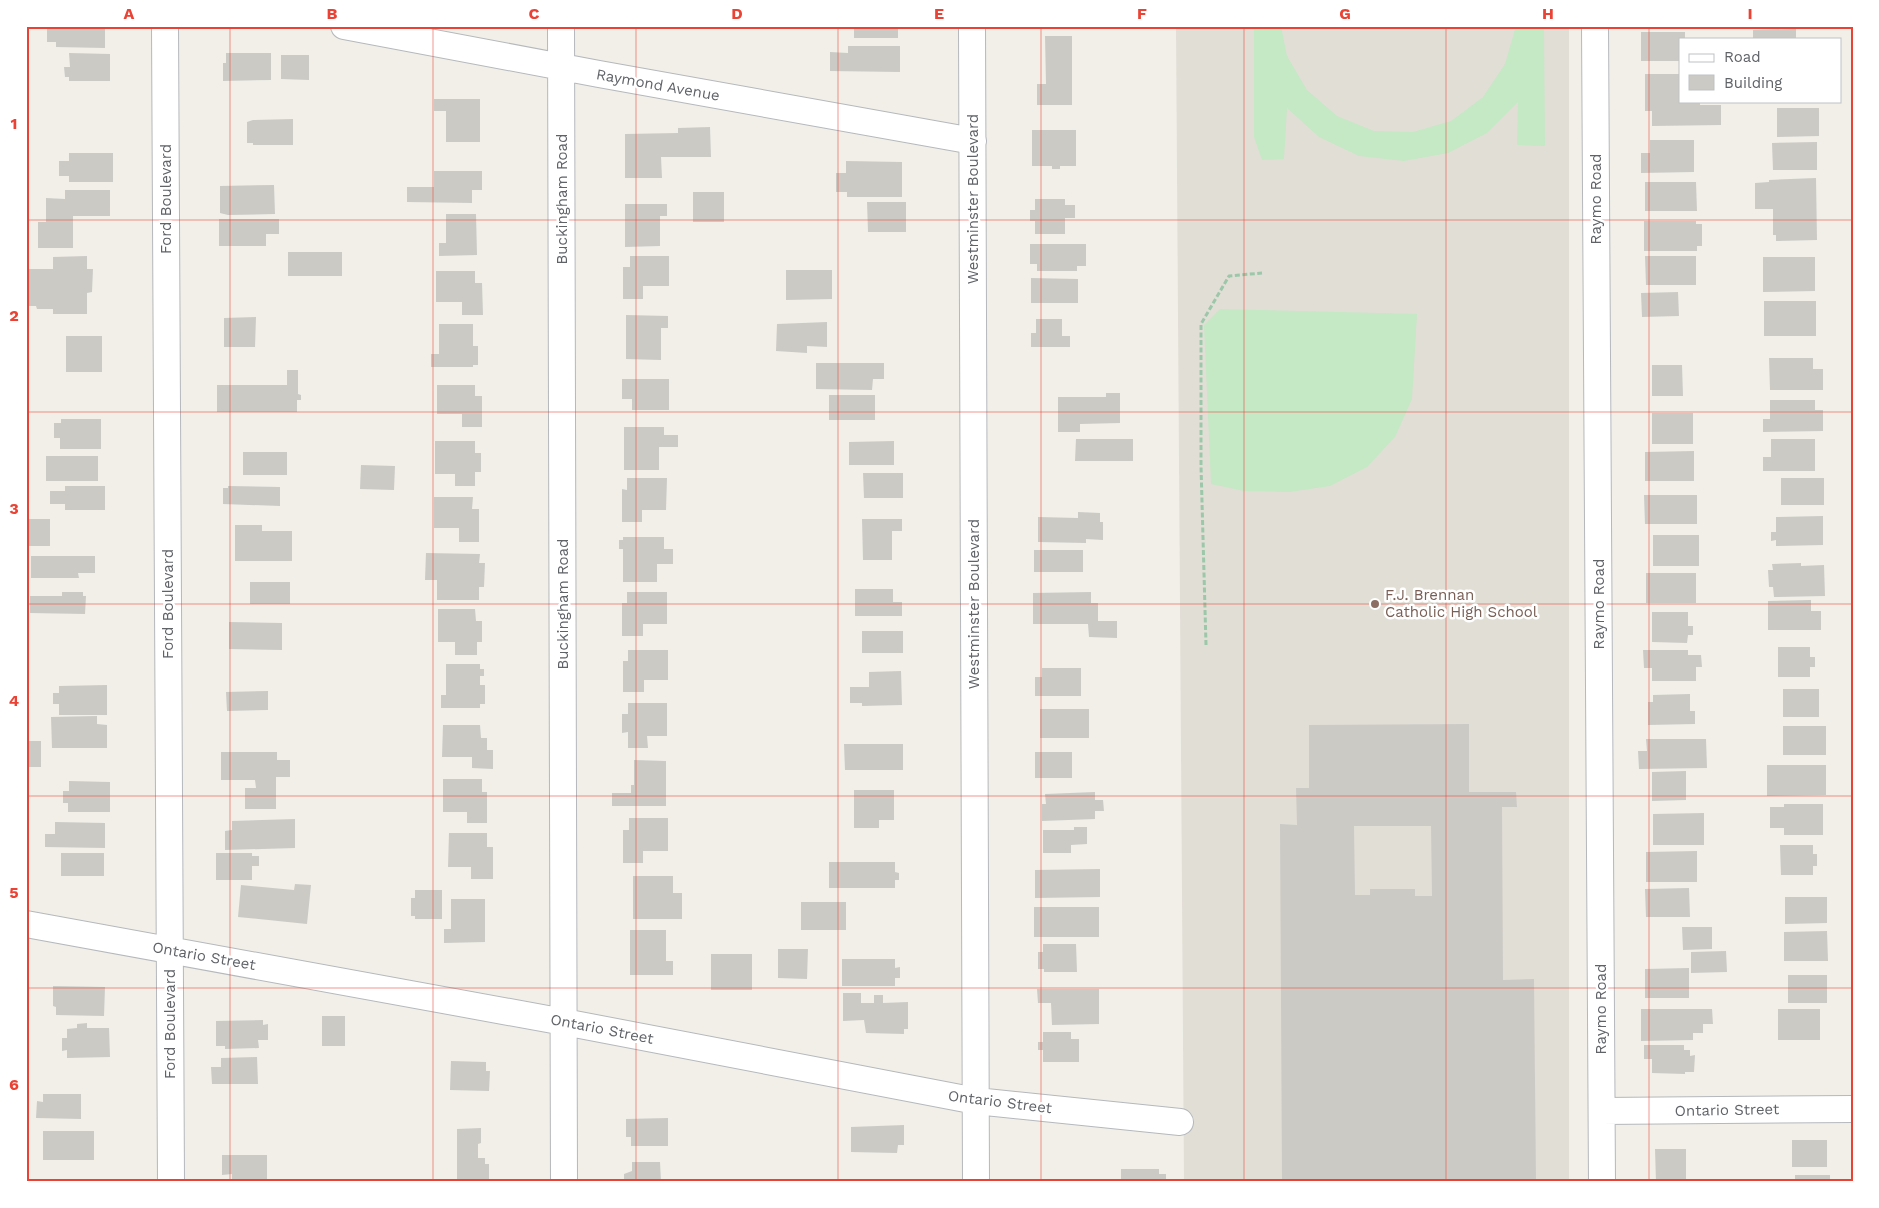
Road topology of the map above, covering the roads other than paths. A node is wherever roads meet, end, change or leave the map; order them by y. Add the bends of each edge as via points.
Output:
1 (165, 26) edge
2 (344, 26) edge
3 (561, 26) edge
4 (972, 26) edge
5 (1595, 26) edge
6 (561, 67) junction
7 (973, 141) junction
8 (26, 924) edge
9 (170, 950) junction
10 (564, 1022) junction
11 (976, 1100) junction
12 (1853, 1109) edge
13 (1602, 1111) junction
14 (1180, 1122) dead end
15 (171, 1182) edge
16 (564, 1182) edge
17 (976, 1182) edge
18 (1602, 1182) edge

1 - 9 street, Ford Boulevard
2 - 6 street, Raymond Avenue
3 - 6 street, Buckingham Road
4 - 7 street, Westminster Boulevard
5 - 13 street, Raymo Road
6 - 7 street, Raymond Avenue
6 - 10 street, Buckingham Road
7 - 11 street, Westminster Boulevard
8 - 9 street, Ontario Street
9 - 10 street, Ontario Street
9 - 15 street, Ford Boulevard
10 - 11 street, Ontario Street
10 - 16 street, Buckingham Road
11 - 14 street, Ontario Street
11 - 17 street, Westminster Boulevard
12 - 13 street, Ontario Street
13 - 18 street, Raymo Road

